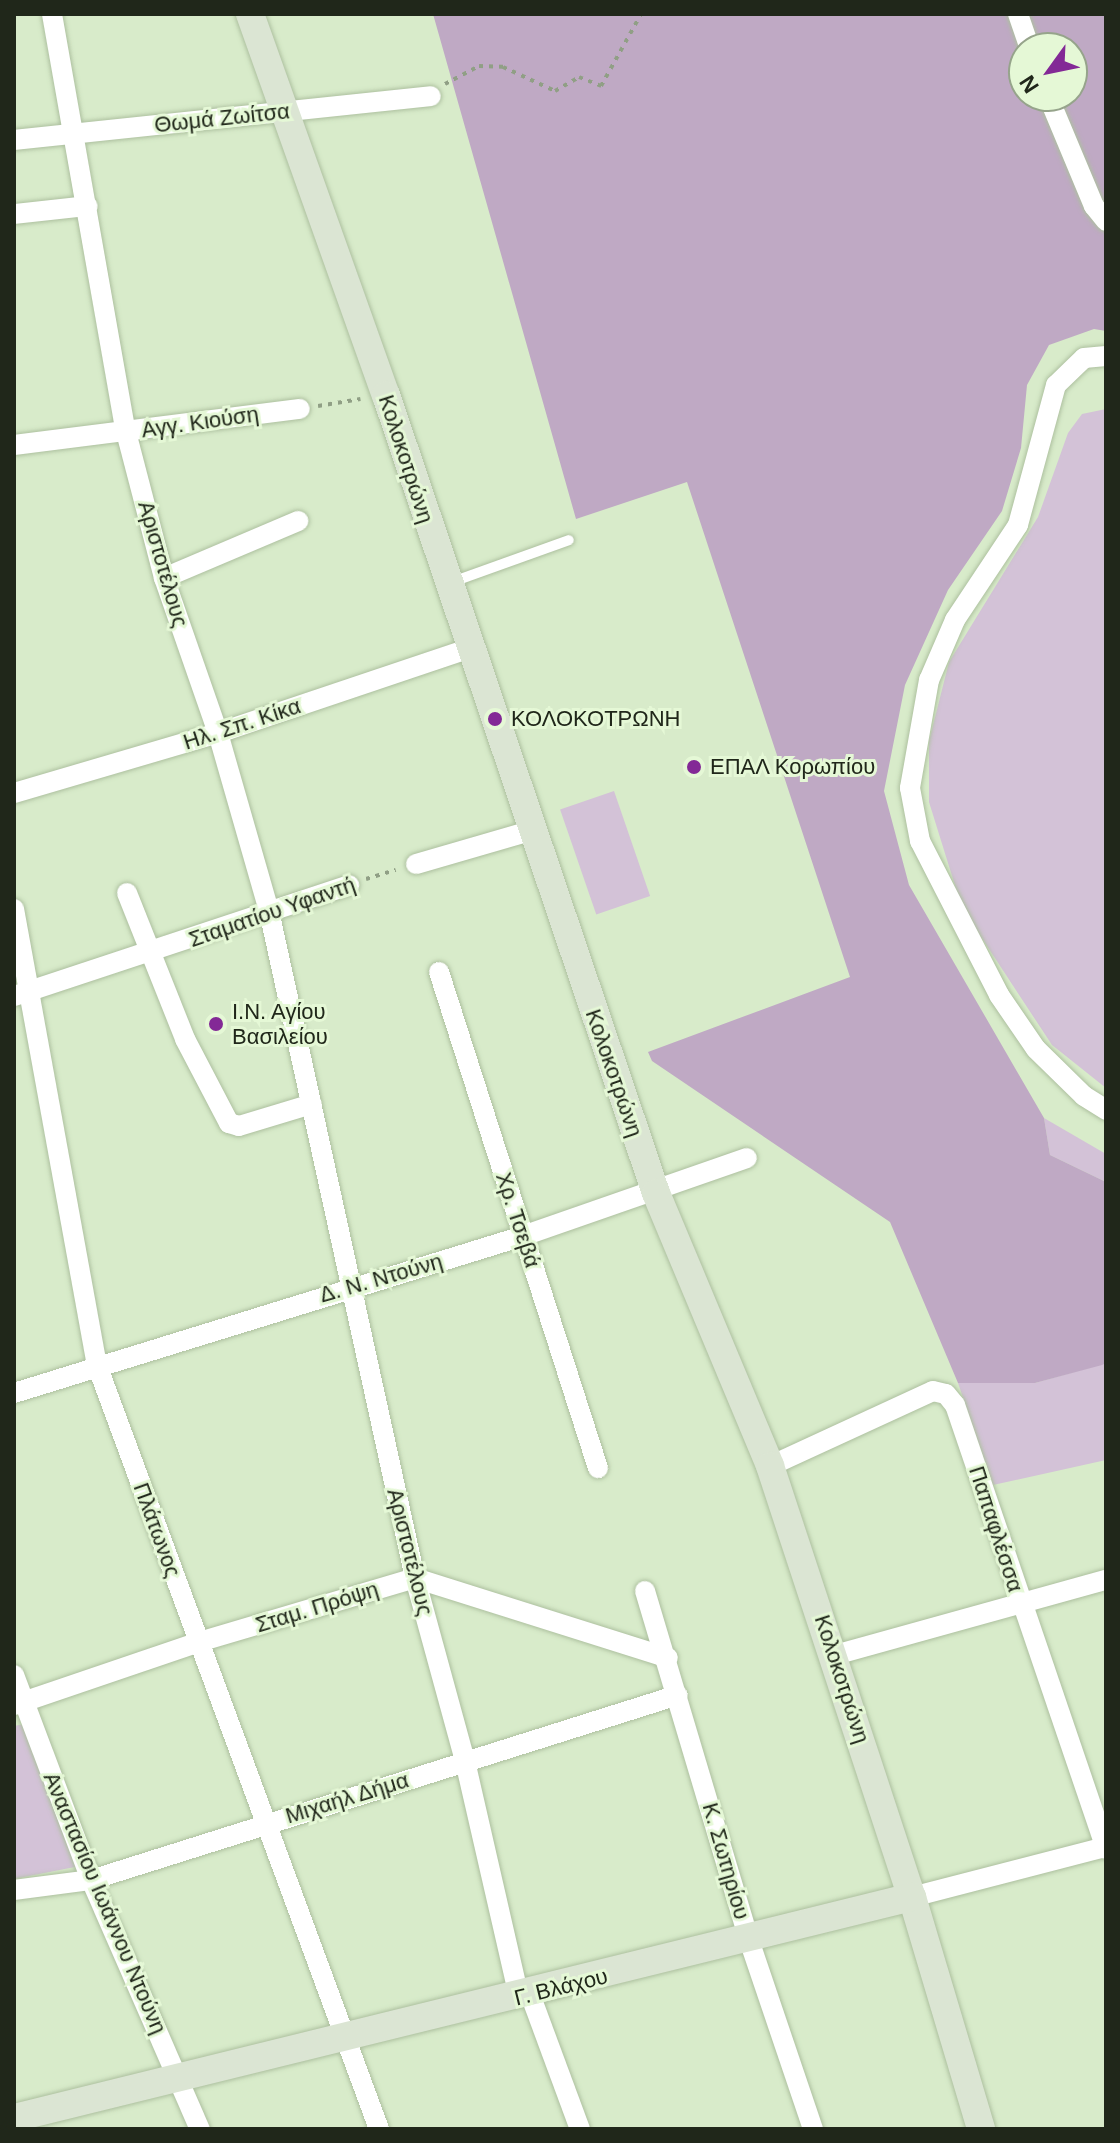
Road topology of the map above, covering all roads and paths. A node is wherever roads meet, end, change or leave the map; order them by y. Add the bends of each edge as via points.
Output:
1 (52, 14) edge
2 (250, 14) edge
3 (641, 14) edge
4 (431, 96) joint
5 (285, 112) junction
6 (1055, 112) edge
7 (74, 133) junction
8 (14, 140) edge
9 (88, 206) junction
10 (14, 214) edge
11 (1106, 221) edge
12 (1106, 356) edge
13 (386, 395) junction
14 (300, 409) joint
15 (126, 432) junction
16 (14, 445) edge
17 (298, 521) dead end
18 (569, 540) dead end
19 (164, 578) junction
20 (447, 584) junction
21 (468, 649) junction
22 (218, 733) junction
23 (14, 793) edge
24 (530, 831) junction
25 (416, 864) joint
26 (349, 885) joint
27 (127, 893) dead end
28 (14, 909) edge
29 (269, 911) junction
30 (152, 953) junction
31 (439, 972) dead end
32 (23, 993) edge
33 (312, 1104) junction
34 (1106, 1110) edge
35 (747, 1158) dead end
36 (656, 1193) junction
37 (523, 1236) junction
38 (348, 1287) junction
39 (97, 1365) junction
40 (14, 1393) edge
41 (770, 1466) junction
42 (598, 1468) dead end
43 (415, 1578) junction
44 (1106, 1580) edge
45 (645, 1591) dead end
46 (1021, 1604) junction
47 (199, 1642) junction
48 (835, 1655) junction
49 (668, 1658) junction
50 (14, 1675) edge
51 (678, 1695) junction
52 (19, 1704) edge
53 (465, 1761) junction
54 (265, 1823) junction
55 (1106, 1848) edge
56 (91, 1880) junction
57 (14, 1890) edge
58 (912, 1897) junction
59 (749, 1940) junction
60 (524, 1996) junction
61 (346, 2040) junction
62 (181, 2079) junction
63 (14, 2118) edge
64 (200, 2129) edge
65 (379, 2129) edge
66 (580, 2129) edge
67 (813, 2129) edge
68 (981, 2129) edge

1 - 7 street, Αριστοτέλους
2 - 5 street, Κολοκοτρώνη
3 - 4 path via 601,86 579,77 555,91 503,67 479,66 454,76
4 - 5 street, Θωμά Ζωίτσα
5 - 7 street, Θωμά Ζωίτσα
5 - 13 street, Κολοκοτρώνη
6 - 11 street via 1094,206
7 - 8 street, Θωμά Ζωίτσα
7 - 9 street, Αριστοτέλους
9 - 10 street
9 - 15 street, Αριστοτέλους
12 - 34 street via 1084,358 1056,385 1018,525 955,620 929,680 910,788 920,841 999,995 1036,1049
13 - 14 path
13 - 20 street, Κολοκοτρώνη
14 - 15 street, Αγγ. Κιούση
15 - 16 street, Αγγ. Κιούση
15 - 19 street, Αριστοτέλους
17 - 19 street
18 - 20 lane
19 - 22 street, Αριστοτέλους
20 - 21 street, Κολοκοτρώνη
21 - 22 street, Ηλ. Σπ. Κίκα
21 - 24 street, Κολοκοτρώνη
22 - 23 street, Ηλ. Σπ. Κίκα
22 - 29 street, Αριστοτέλους
24 - 25 street
24 - 36 street, Κολοκοτρώνη
25 - 26 path, Σταματίου Υφαντή
26 - 29 street, Σταματίου Υφαντή
27 - 30 street
28 - 32 street, Πλάτωνος
29 - 30 street, Σταματίου Υφαντή
29 - 33 street, Αριστοτέλους
30 - 32 street, Σταματίου Υφαντή
30 - 33 street via 185,1039 229,1123 239,1126
31 - 37 street, Χρ. Τσεβά
32 - 39 street, Πλάτωνος
33 - 38 street, Αριστοτέλους
35 - 36 street, Δ. Ν. Ντούνη
36 - 37 street, Δ. Ν. Ντούνη
36 - 41 street, Κολοκοτρώνη
37 - 38 street, Δ. Ν. Ντούνη
37 - 42 street, Χρ. Τσεβά
38 - 39 street, Δ. Ν. Ντούνη
38 - 43 street, Αριστοτέλους
39 - 40 street, Δ. Ν. Ντούνη
39 - 47 street, Πλάτωνος
41 - 46 street, Παπαφλέσσα via 933,1391 946,1394 955,1405
41 - 48 street, Κολοκοτρώνη
43 - 47 street, Σταμ. Πρόψη
43 - 49 street
43 - 53 street, Αριστοτέλους
44 - 46 street
45 - 49 street, Κ. Σωτηρίου
46 - 48 street
46 - 55 street, Παπαφλέσσα
47 - 52 street, Σταμ. Πρόψη
47 - 54 street, Πλάτωνος
48 - 58 street, Κολοκοτρώνη
49 - 51 street, Κ. Σωτηρίου
50 - 52 street, Αναστασίου Ιωάννου Ντούνη
51 - 53 street, Μιχαήλ Δήμα
51 - 59 street, Κ. Σωτηρίου
52 - 56 street, Αναστασίου Ιωάννου Ντούνη
53 - 54 street, Μιχαήλ Δήμα
53 - 60 street, Αριστοτέλους
54 - 56 street, Μιχαήλ Δήμα
54 - 61 street, Πλάτωνος
55 - 58 street, Γ. Βλάχου
56 - 57 street, Μιχαήλ Δήμα
56 - 62 street, Αναστασίου Ιωάννου Ντούνη
58 - 59 street, Γ. Βλάχου
58 - 68 street, Κολοκοτρώνη
59 - 60 street, Γ. Βλάχου
59 - 67 street, Κ. Σωτηρίου
60 - 61 street, Γ. Βλάχου
60 - 66 street, Αριστοτέλους
61 - 62 street, Γ. Βλάχου
61 - 65 street, Πλάτωνος
62 - 63 street, Γ. Βλάχου
62 - 64 street, Αναστασίου Ιωάννου Ντούνη

